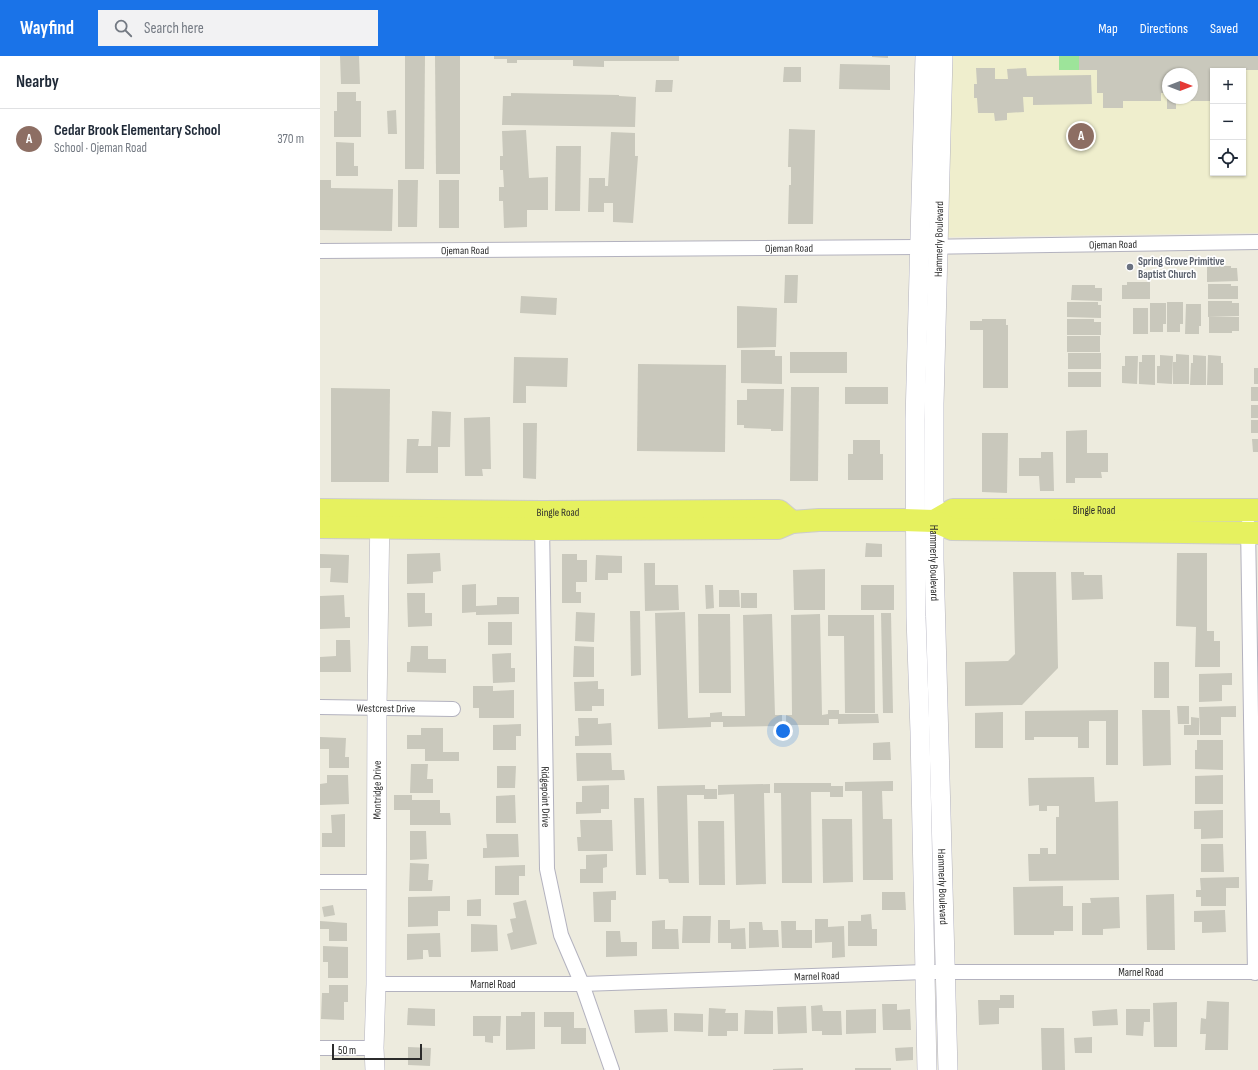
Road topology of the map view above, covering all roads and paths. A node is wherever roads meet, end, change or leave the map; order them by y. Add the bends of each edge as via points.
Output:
1 (925, 56) edge
2 (943, 56) edge
3 (1258, 242) edge
4 (919, 247) junction
5 (939, 247) junction
6 (320, 251) edge
7 (320, 510) edge
8 (1253, 510) edge
9 (380, 519) junction
10 (1104, 520) junction
11 (542, 521) junction
12 (925, 521) junction
13 (320, 528) edge
14 (1253, 533) edge
15 (320, 707) edge
16 (377, 708) junction
17 (453, 709) dead end
18 (940, 766) junction
19 (921, 768) junction
20 (320, 882) edge
21 (377, 882) junction
22 (925, 972) junction
23 (945, 972) junction
24 (1256, 973) edge
25 (376, 984) junction
26 (582, 984) junction
27 (320, 1048) edge
28 (374, 1048) junction
29 (375, 1070) edge
30 (612, 1070) edge
31 (927, 1070) edge
32 (948, 1070) edge

1 - 4 main road, Hammerly Boulevard
2 - 5 main road, Hammerly Boulevard
3 - 5 street, Ojeman Road
4 - 5 street, Ojeman Road
4 - 6 street, Ojeman Road
4 - 12 main road, Hammerly Boulevard via 915,403
5 - 12 main road, Hammerly Boulevard via 934,404
7 - 9 main road, Bingle Road
8 - 10 main road, Bingle Road
8 - 14 street
9 - 11 main road, Bingle Road
9 - 13 main road, Bingle Road
9 - 16 main road, Montridge Drive
10 - 12 main road, Bingle Road via 952,529
10 - 14 main road, Bingle Road
11 - 12 main road, Bingle Road via 726,520 778,528 792,522 819,520
11 - 26 street, Ridgepoint Drive via 547,869 561,935
12 - 18 main road, Hammerly Boulevard
12 - 19 main road, Hammerly Boulevard via 916,617
14 - 24 street
15 - 16 street, Westcrest Drive
16 - 17 street, Westcrest Drive
16 - 21 main road, Montridge Drive
18 - 19 main road
18 - 23 main road, Hammerly Boulevard
19 - 22 main road, Hammerly Boulevard
20 - 21 street
21 - 25 main road, Montridge Drive
22 - 23 street, Marnel Road
22 - 26 street, Marnel Road
22 - 31 main road, Hammerly Boulevard
23 - 24 street, Marnel Road
23 - 32 main road, Hammerly Boulevard
25 - 26 street, Marnel Road
25 - 28 main road, Montridge Drive
26 - 30 street, Ridgepoint Drive
27 - 28 street
28 - 29 main road, Montridge Drive

